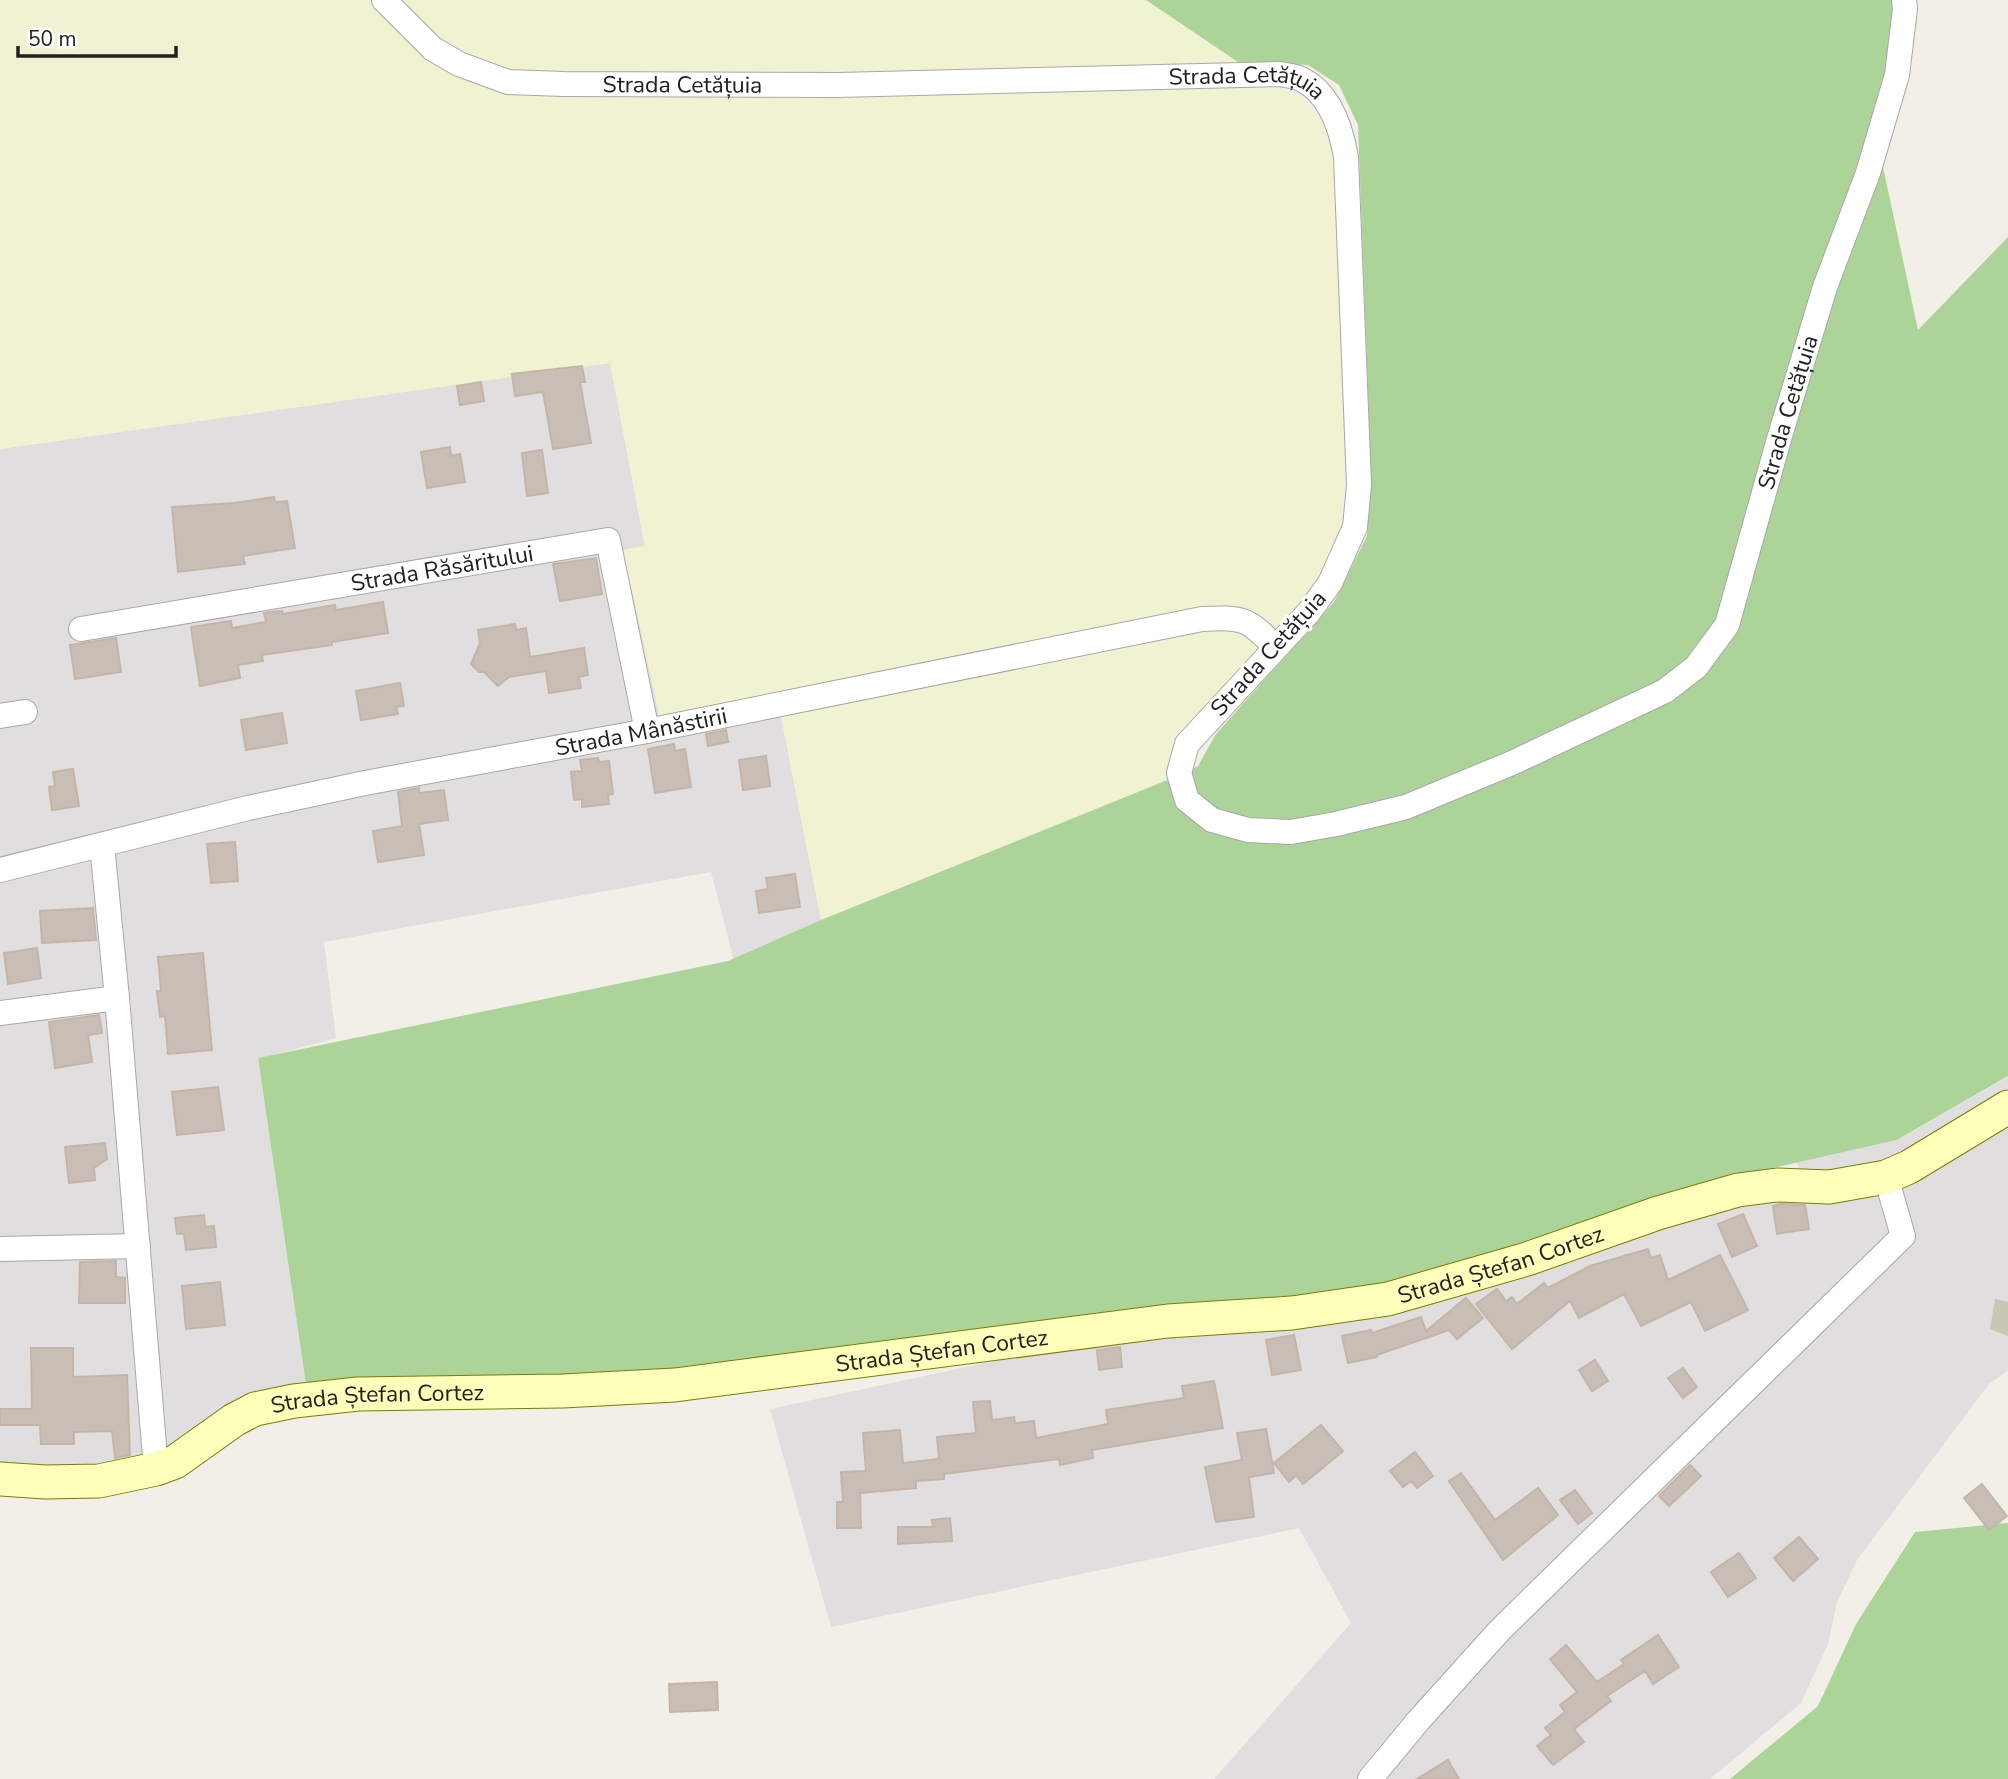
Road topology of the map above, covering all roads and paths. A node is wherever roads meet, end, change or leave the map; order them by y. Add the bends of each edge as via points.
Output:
1 (384, 0) edge
2 (1905, 0) edge
3 (81, 629) dead end
4 (1276, 647) junction
5 (25, 712) dead end
6 (0, 716) edge
7 (647, 731) junction
8 (102, 845) junction
9 (0, 870) edge
10 (117, 998) junction
11 (0, 1013) edge
12 (2008, 1107) edge
13 (1886, 1177) junction
14 (138, 1246) junction
15 (0, 1249) edge
16 (156, 1469) junction
17 (0, 1479) edge
18 (1370, 1779) edge

1 - 4 street, Strada Cetățuia via 433,48 458,64 508,82 838,85 1279,74 1300,78 1334,113 1346,157 1359,485 1355,527 1340,565 1309,612
2 - 4 street, Strada Cetățuia via 1897,75 1868,173 1825,287 1735,602 1727,625 1696,667 1654,697 1406,807 1291,832 1248,830 1212,820 1187,800 1179,773 1187,744
3 - 7 street, Strada Răsăritului via 608,540
4 - 7 street, Strada Mânăstirii via 1254,626 1234,617 1202,619
5 - 6 street
7 - 8 street, Strada Mânăstirii via 365,783
8 - 9 street, Strada Mânăstirii
8 - 10 street
10 - 11 street
10 - 14 street
12 - 13 street, Strada Ștefan Cortez
13 - 16 street, Strada Ștefan Cortez via 1829,1187 1777,1185 1738,1190 1388,1299 1168,1321 675,1385 358,1394 273,1404 234,1420 175,1462
13 - 18 street via 1903,1236 1500,1630
14 - 15 street
14 - 16 street
16 - 17 street, Strada Ștefan Cortez via 99,1481

